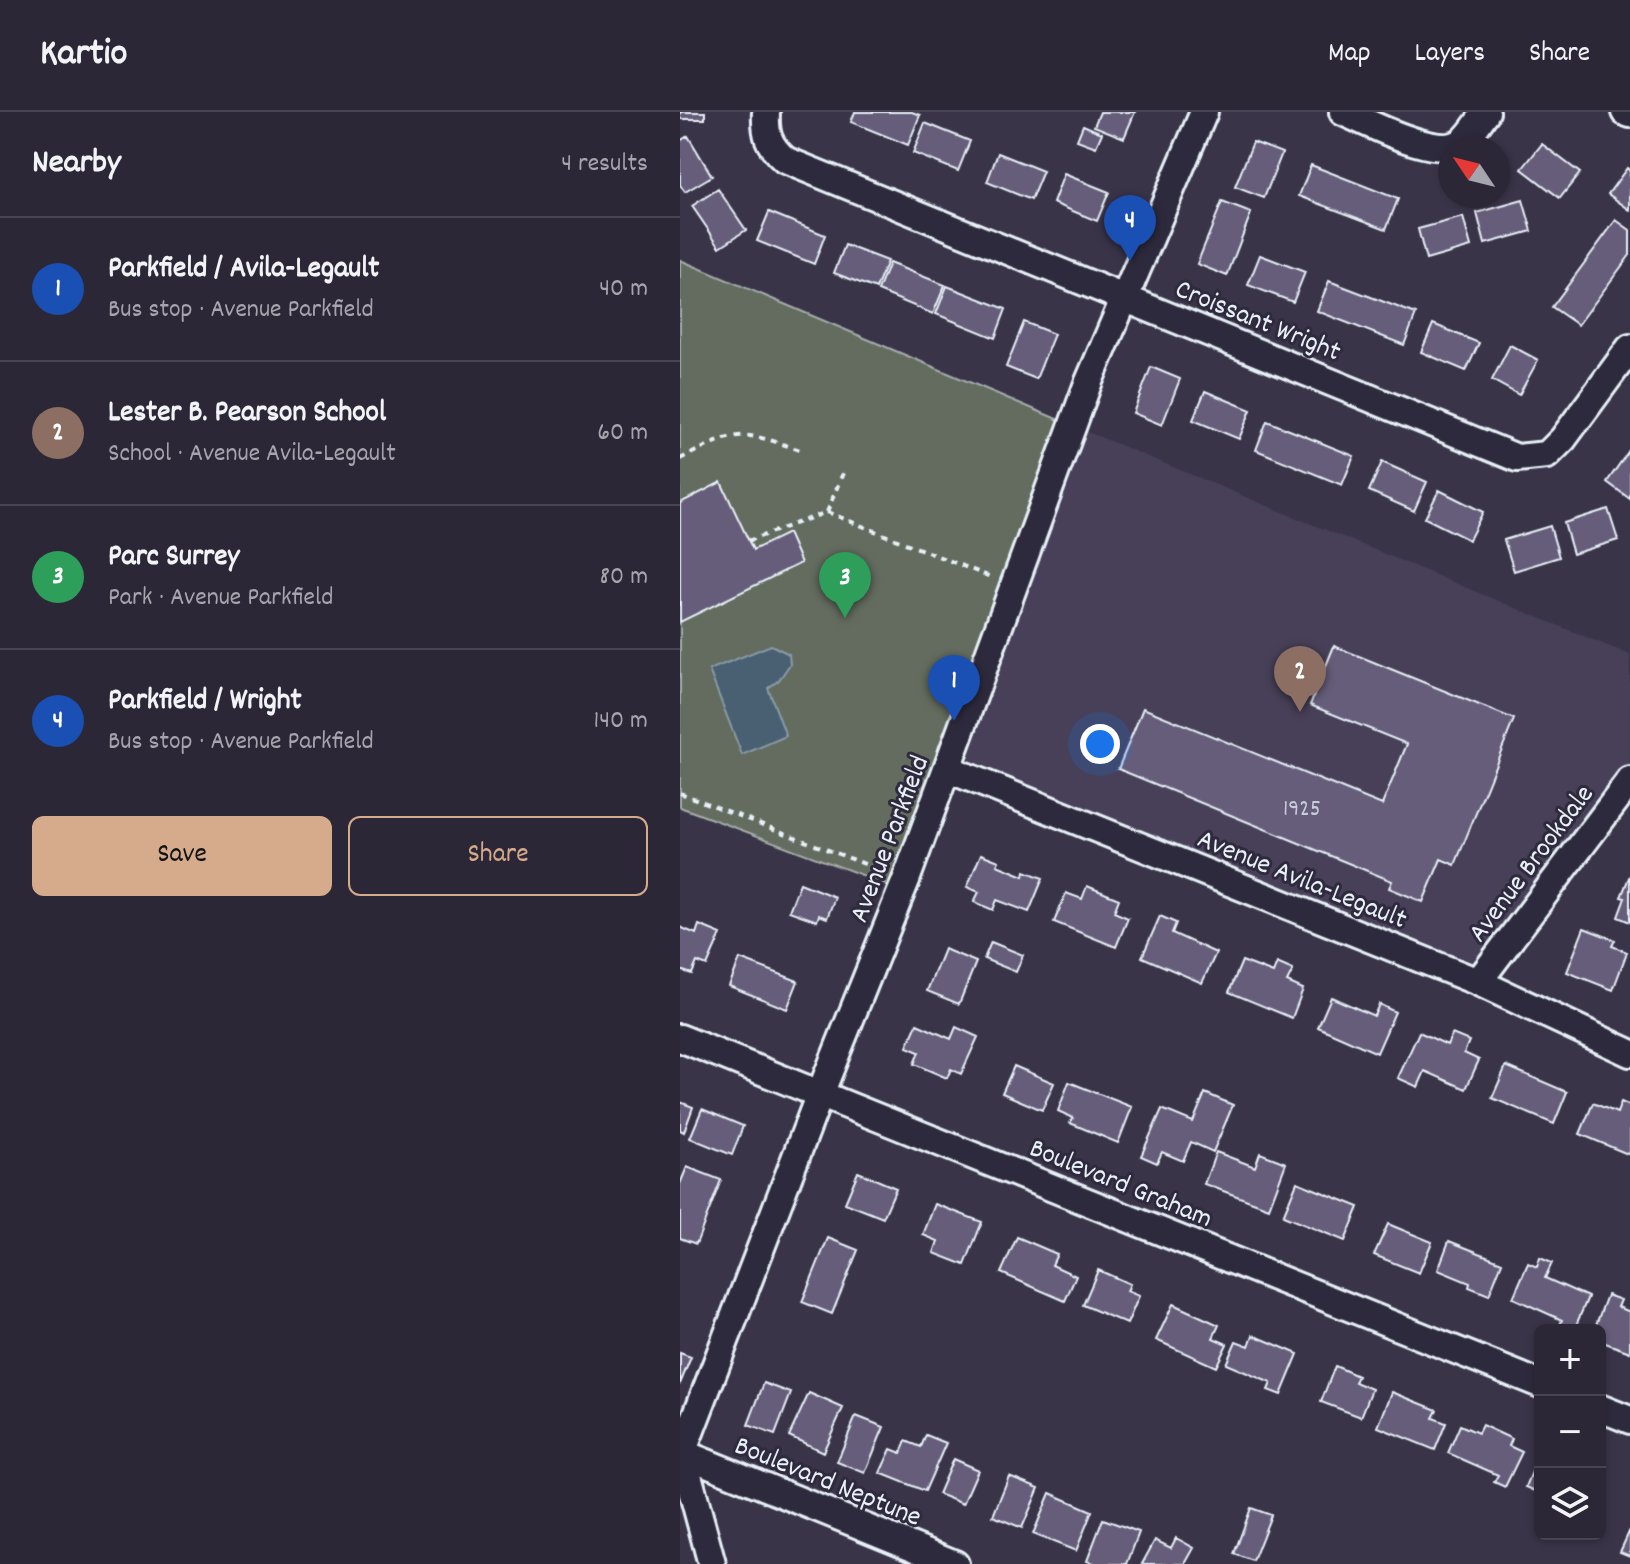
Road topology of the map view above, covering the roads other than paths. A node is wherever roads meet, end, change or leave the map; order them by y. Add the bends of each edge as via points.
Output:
1 (766, 112) edge
2 (1204, 112) edge
3 (1343, 112) edge
4 (1486, 112) edge
5 (1124, 297) junction
6 (1630, 348) edge
7 (948, 769) junction
8 (1630, 781) edge
9 (1478, 982) junction
10 (680, 1038) edge
11 (1630, 1053) edge
12 (820, 1094) junction
13 (1534, 1382) edge
14 (1606, 1410) edge
15 (1630, 1420) edge
16 (681, 1452) edge
17 (712, 1564) edge
18 (955, 1564) edge

1 - 5 street, Croissant Wright via 765,133 785,160
2 - 5 street, Avenue Parkfield
3 - 4 street via 1444,149 1462,142
5 - 6 street, Croissant Wright via 1517,458 1547,455
5 - 7 street, Avenue Parkfield via 1058,461
7 - 9 street, Avenue Avila-Legault
7 - 12 street, Avenue Parkfield
8 - 9 street, Avenue Brookdale
9 - 11 street, Avenue Avila-Legault
10 - 12 street, Boulevard Graham
12 - 13 street, Boulevard Graham
12 - 16 street, Avenue Parkfield
14 - 15 street
16 - 17 street
16 - 18 street, Boulevard Neptune

